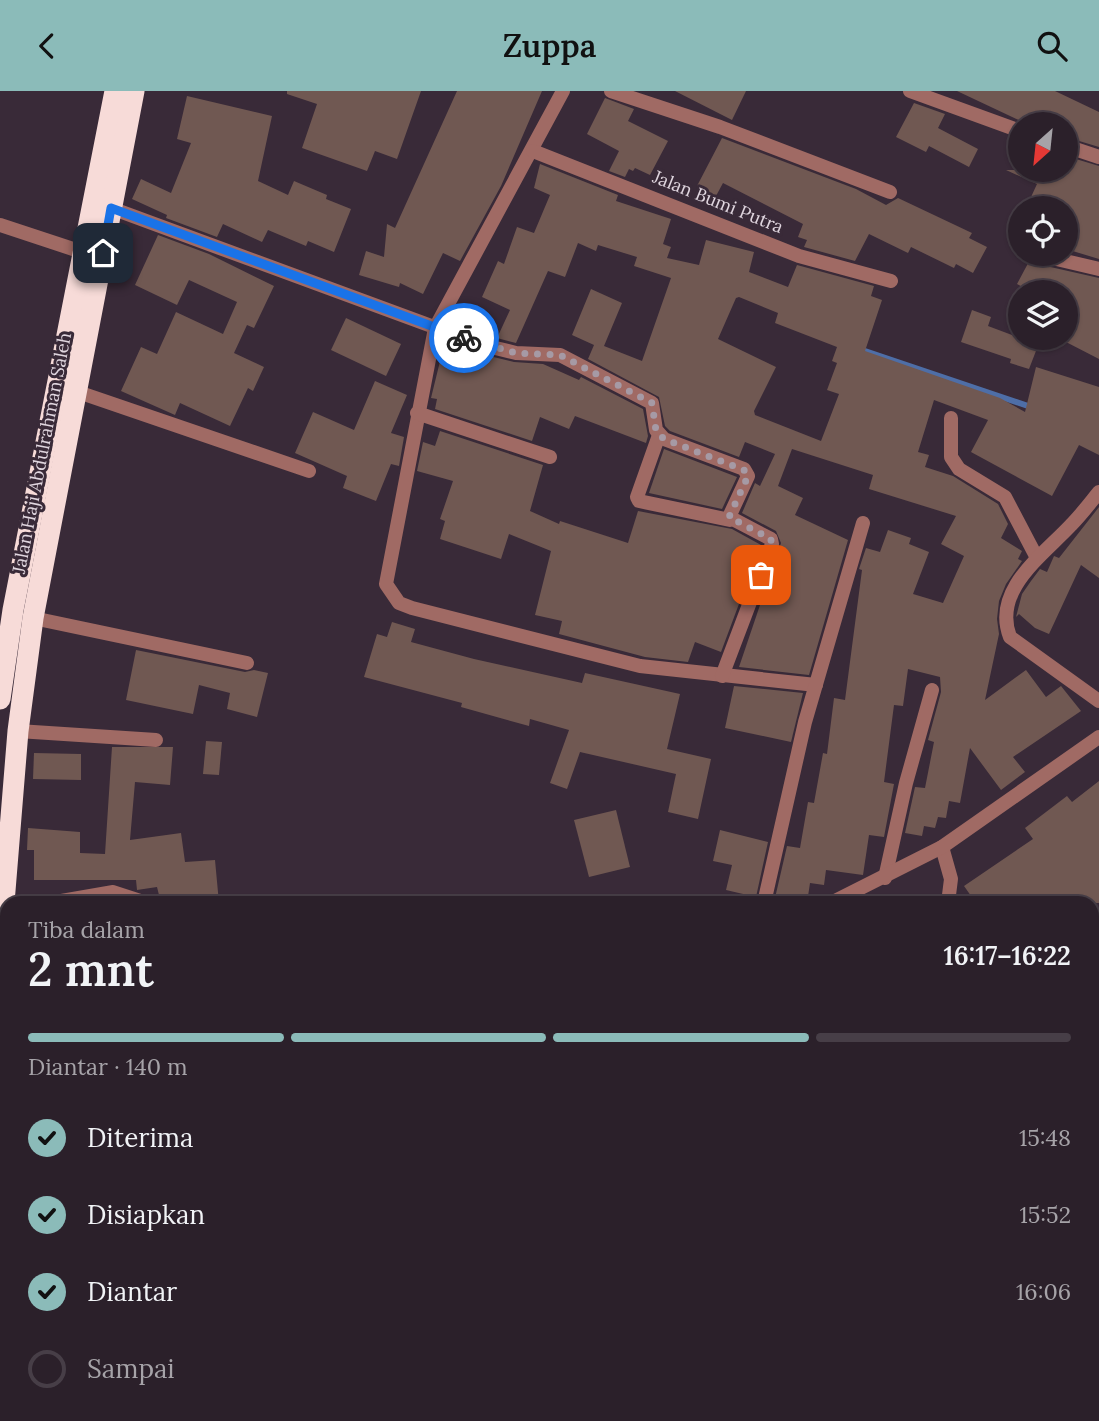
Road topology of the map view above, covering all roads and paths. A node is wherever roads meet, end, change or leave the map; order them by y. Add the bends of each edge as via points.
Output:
1 (115, 91) edge
2 (134, 91) edge
3 (563, 91) edge
4 (611, 91) edge
5 (910, 91) edge
6 (1008, 127) edge
7 (1078, 150) edge
8 (533, 151) junction
9 (1099, 157) edge
10 (890, 192) dead end
11 (111, 208) junction
12 (0, 225) edge
13 (82, 252) junction
14 (1078, 264) edge
15 (1099, 269) edge
16 (891, 281) dead end
17 (435, 328) junction
18 (78, 391) junction
19 (417, 413) junction
20 (951, 418) dead end
21 (659, 435) junction
22 (550, 457) dead end
23 (309, 471) dead end
24 (1099, 492) edge
25 (730, 520) junction
26 (863, 523) dead end
27 (1037, 558) junction
28 (16, 612) edge
29 (247, 663) dead end
30 (722, 676) junction
31 (816, 685) junction
32 (932, 690) dead end
33 (0, 699) edge
34 (1099, 701) edge
35 (18, 731) junction
36 (1099, 735) edge
37 (156, 740) dead end
38 (943, 847) junction
39 (885, 878) junction
40 (7, 896) edge
41 (78, 896) edge
42 (131, 896) edge
43 (766, 896) edge
44 (846, 896) edge
45 (949, 896) edge

1 - 13 highway, Jalan Haji Abdulrahman Saleh
2 - 11 highway, Jalan Haji Abdulrahman Saleh
3 - 8 street
4 - 10 street
5 - 6 street
7 - 9 street
8 - 16 street, Jalan Bumi Putra via 799,256
8 - 17 street
11 - 17 street
11 - 18 highway, Jalan Haji Abdulrahman Saleh
12 - 13 street
13 - 28 highway, Jalan Haji Abdulrahman Saleh
14 - 15 street
17 - 19 street
17 - 21 street via 516,353 560,355 652,403
18 - 23 street
18 - 28 highway, Jalan Haji Abdulrahman Saleh
19 - 22 street
19 - 30 street via 386,573 386,584 399,603 640,666
20 - 27 street via 954,463 1005,497
21 - 25 street via 747,472
21 - 25 street via 639,501
24 - 27 street
25 - 30 street via 771,539 772,544
26 - 31 street
27 - 34 street via 1012,593 1006,610 1010,637
28 - 29 street
28 - 33 highway, Jalan Haji Abdulrahman Saleh
28 - 35 highway, Jalan Haji Abdulrahman Saleh
30 - 31 street
31 - 43 street
32 - 39 street
35 - 37 street
35 - 40 highway, Jalan Haji Abdulrahman Saleh
36 - 38 street
38 - 39 street
38 - 45 street
39 - 44 street
41 - 42 lane via 113,890

